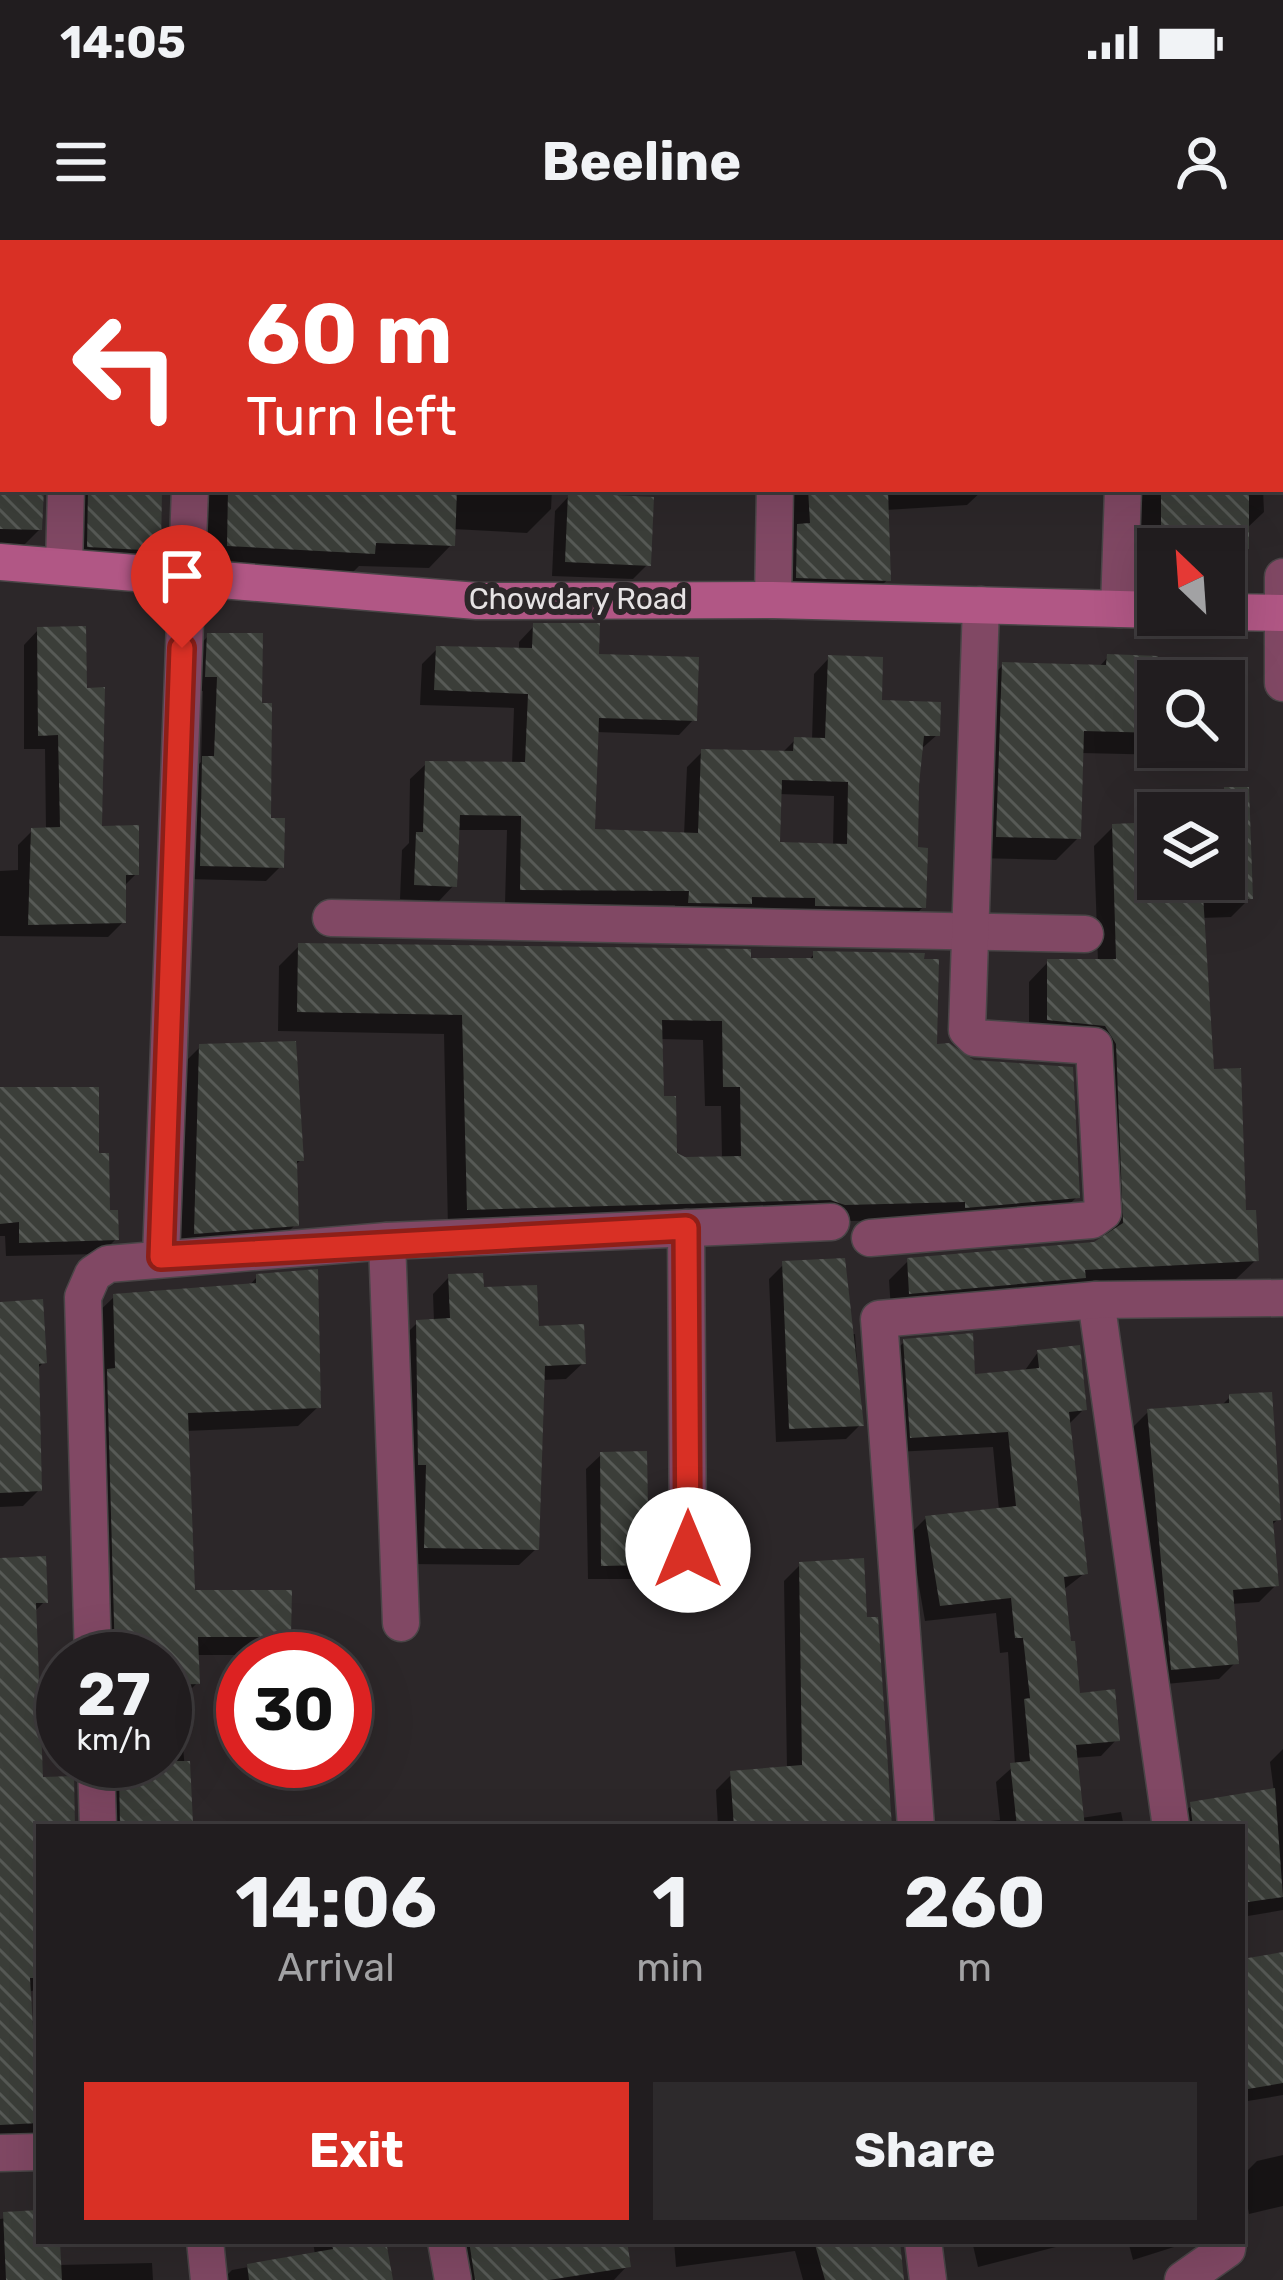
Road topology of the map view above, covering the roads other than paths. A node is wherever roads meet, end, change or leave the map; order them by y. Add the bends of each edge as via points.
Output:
1 (66, 492) edge
2 (190, 492) edge
3 (775, 492) edge
4 (1123, 492) edge
5 (0, 562) edge
6 (64, 566) junction
7 (1283, 577) edge
8 (185, 578) junction
9 (773, 600) junction
10 (981, 605) junction
11 (1119, 609) junction
12 (1137, 609) edge
13 (1245, 613) edge
14 (1281, 614) edge
15 (1283, 683) edge
16 (331, 918) dead end
17 (970, 934) junction
18 (1085, 934) dead end
19 (831, 1222) dead end
20 (686, 1228) junction
21 (870, 1238) dead end
22 (387, 1241) junction
23 (161, 1257) junction
24 (1283, 1298) edge
25 (1096, 1300) junction
26 (688, 1550) dead end
27 (401, 1623) dead end
28 (92, 1632) edge
29 (97, 1788) edge
30 (98, 1824) edge
31 (916, 1824) edge
32 (1171, 1824) edge
33 (36, 2152) edge
34 (0, 2153) edge
35 (206, 2244) edge
36 (447, 2244) edge
37 (923, 2244) edge
38 (1226, 2244) edge
39 (209, 2280) edge
40 (453, 2280) edge
41 (928, 2280) edge
42 (1183, 2280) edge

1 - 6 street
2 - 8 street
3 - 9 street
4 - 11 street
5 - 6 street, Chowdary Road
6 - 8 street, Chowdary Road
7 - 14 street
8 - 9 street, Chowdary Road via 477,601
8 - 23 street
9 - 10 street, Chowdary Road
10 - 11 street, Chowdary Road
10 - 17 street
11 - 12 street, Chowdary Road
13 - 14 street
14 - 15 street
16 - 17 street
17 - 18 street
17 - 21 street via 969,1036 1084,1041 1098,1051 1103,1212 1092,1220
19 - 20 street
20 - 22 street
20 - 26 street
22 - 23 street
22 - 27 street
23 - 28 street via 108,1264 85,1285
24 - 25 street
25 - 31 street via 879,1319
25 - 32 street
29 - 30 street
33 - 34 street
35 - 39 street
36 - 40 street
37 - 41 street
38 - 42 street

